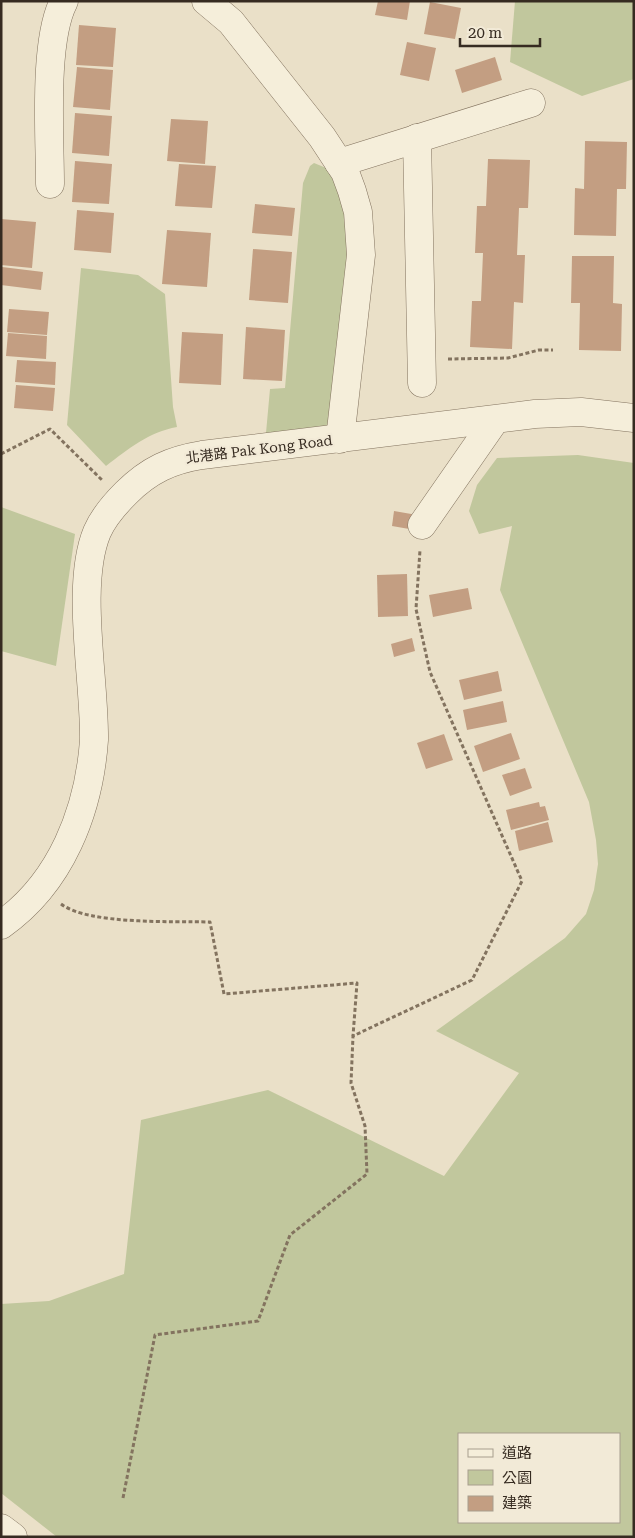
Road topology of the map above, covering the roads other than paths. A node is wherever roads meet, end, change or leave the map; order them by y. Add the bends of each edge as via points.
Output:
1 (64, 1) edge
2 (206, 1) edge
3 (531, 103) dead end
4 (417, 138) junction
5 (339, 163) junction
6 (50, 184) dead end
7 (422, 371) road end
8 (634, 418) edge
9 (496, 420) junction
10 (340, 439) junction
11 (422, 525) road end
12 (1, 925) edge
13 (1, 1528) edge
14 (13, 1537) edge

1 - 6 street via 56,16 51,51
2 - 5 street via 231,22
3 - 4 street
4 - 5 street
4 - 7 street
5 - 10 street via 358,212 361,255
8 - 9 street, 北港路 Pak Kong Road via 581,412
9 - 10 street, 北港路 Pak Kong Road
9 - 11 street
10 - 12 street, 北港路 Pak Kong Road via 182,458 154,469 121,498 97,533 89,566 87,599 94,723 93,760 88,783 74,831 63,854 41,889
13 - 14 street

